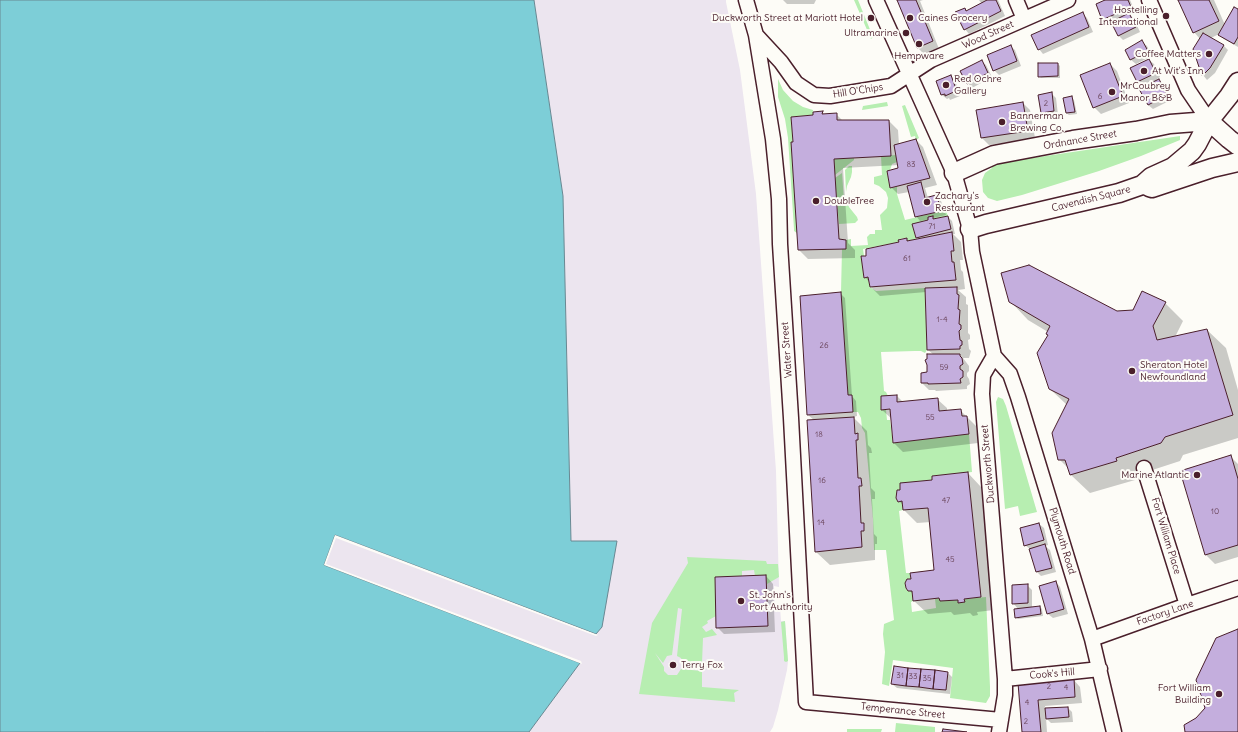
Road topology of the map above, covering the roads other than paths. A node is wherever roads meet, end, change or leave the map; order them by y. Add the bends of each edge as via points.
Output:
1 (746, 0) edge
2 (876, 0) edge
3 (1016, 0) edge
4 (1068, 0) edge
5 (1149, 0) edge
6 (1024, 19) junction
7 (756, 35) junction
8 (910, 73) junction
9 (1238, 82) edge
10 (1209, 121) junction
11 (1238, 146) edge
12 (1238, 162) edge
13 (954, 173) junction
14 (1142, 185) junction
15 (970, 230) junction
16 (994, 356) junction
17 (1144, 468) dead end
18 (1238, 588) edge
19 (1187, 604) junction
20 (1092, 638) junction
21 (1100, 670) junction
22 (1005, 679) junction
23 (806, 702) joint
24 (1000, 726) edge
25 (1114, 732) edge

1 - 7 street, Water Street
2 - 8 street
3 - 6 street
4 - 6 street, Wood Street
5 - 10 street via 1188,90
6 - 8 street, Wood Street via 931,60
7 - 8 street, Hill O'Chips via 796,83 814,95 830,96 890,86
7 - 23 street, Water Street via 773,139 779,199
8 - 13 street
9 - 10 main road, Cavendish Square
10 - 11 main road
10 - 13 main road, Ordnance Street via 1170,124 994,156
10 - 14 main road, Cavendish Square via 1192,151 1173,167 1151,177
12 - 14 main road via 1152,188
13 - 15 street
14 - 15 main road, Cavendish Square
15 - 16 street via 972,252
16 - 20 street, Plymouth Road via 1010,374 1018,397
16 - 22 street, Duckworth Street via 983,375 982,394
17 - 19 street, Fort William Place
18 - 19 street, Factory Lane
19 - 20 street, Factory Lane
20 - 21 street, Plymouth Road
21 - 22 street, Cook's Hill
21 - 25 street, Plymouth Road
22 - 24 street, Duckworth Street
23 - 24 street, Temperance Street

